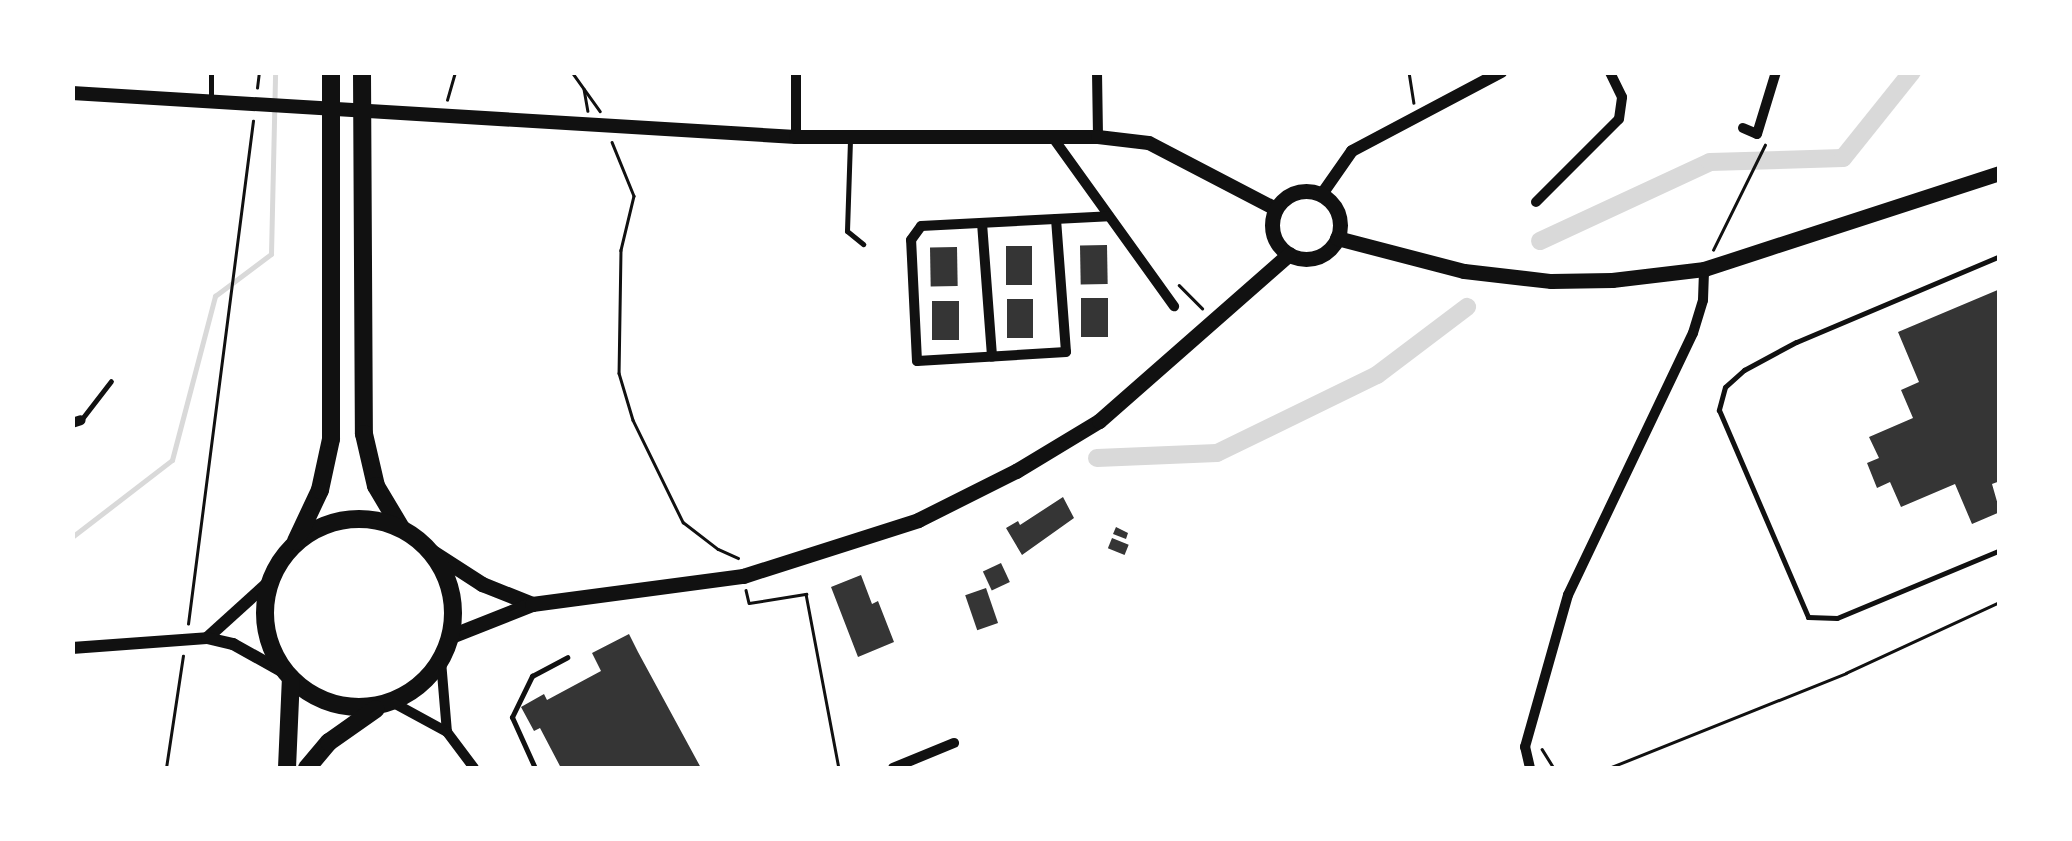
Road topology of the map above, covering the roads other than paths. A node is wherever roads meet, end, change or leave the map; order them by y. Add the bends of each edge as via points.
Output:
1 (212, 72) edge
2 (331, 72) edge
3 (362, 72) edge
4 (796, 72) edge
5 (1097, 72) edge
6 (1501, 72) edge
7 (1610, 72) edge
8 (1776, 72) edge
9 (72, 93) edge
10 (210, 102) junction
11 (1743, 128) dead end
12 (1050, 135) junction
13 (850, 137) junction
14 (1098, 137) junction
15 (796, 138) junction
16 (2000, 173) edge
17 (1322, 194) junction
18 (1536, 202) dead end
19 (1276, 209) junction
20 (1109, 216) junction
21 (1056, 219) junction
22 (982, 223) junction
23 (1337, 238) junction
24 (864, 244) dead end
25 (1288, 254) junction
26 (2000, 256) edge
27 (1704, 270) junction
28 (1178, 285) road end
29 (1166, 294) junction
30 (1174, 306) dead end
31 (992, 356) junction
32 (111, 382) dead end
33 (77, 421) edge
34 (402, 529) junction
35 (293, 546) junction
36 (2000, 550) edge
37 (430, 551) junction
38 (271, 580) junction
39 (532, 604) junction
40 (451, 636) junction
41 (207, 638) junction
42 (72, 648) edge
43 (567, 657) dead end
44 (440, 662) junction
45 (289, 676) junction
46 (386, 704) junction
47 (447, 732) junction
48 (954, 743) dead end
49 (1529, 765) edge
50 (287, 768) edge
51 (307, 768) edge
52 (474, 768) edge
53 (536, 768) edge
54 (893, 768) edge

1 - 10 lane
2 - 35 highway via 330,440 320,490
3 - 34 highway via 364,434 376,486
4 - 15 street
5 - 14 street
6 - 17 street via 1352,151
7 - 18 street via 1622,97 1619,119
8 - 11 street via 1757,134
9 - 10 main road
10 - 15 main road
12 - 13 main road
12 - 14 main road
12 - 20 street
13 - 15 main road
13 - 24 lane via 847,231
14 - 19 main road via 1149,143
16 - 27 main road
17 - 19 main road via 1301,191
17 - 23 main road via 1336,209
19 - 25 main road via 1275,239
20 - 21 street
20 - 29 street
21 - 22 street
21 - 31 street via 1066,352
22 - 31 street
22 - 31 street via 920,226 911,240 918,361
23 - 25 main road via 1322,255
23 - 27 main road via 1464,270 1551,281
25 - 39 main road via 1099,421 972,495 901,526 744,576
26 - 36 lane via 1744,370 1726,387 1719,410 1808,616 1836,618
27 - 49 street via 1692,333 1568,595 1526,746
28 - 29 street
29 - 30 street
32 - 33 lane
34 - 35 highway via 345,520
34 - 37 highway
35 - 38 highway
37 - 39 main road via 482,584
37 - 40 highway via 451,591
38 - 41 street
38 - 45 highway via 266,630
39 - 40 main road
40 - 44 highway
41 - 42 street
41 - 45 street via 232,644
43 - 53 lane via 532,676 512,717
44 - 46 highway via 411,692
44 - 47 street
45 - 46 highway via 342,706
45 - 50 highway
46 - 47 street
46 - 51 highway via 329,742
47 - 52 street
48 - 54 street

